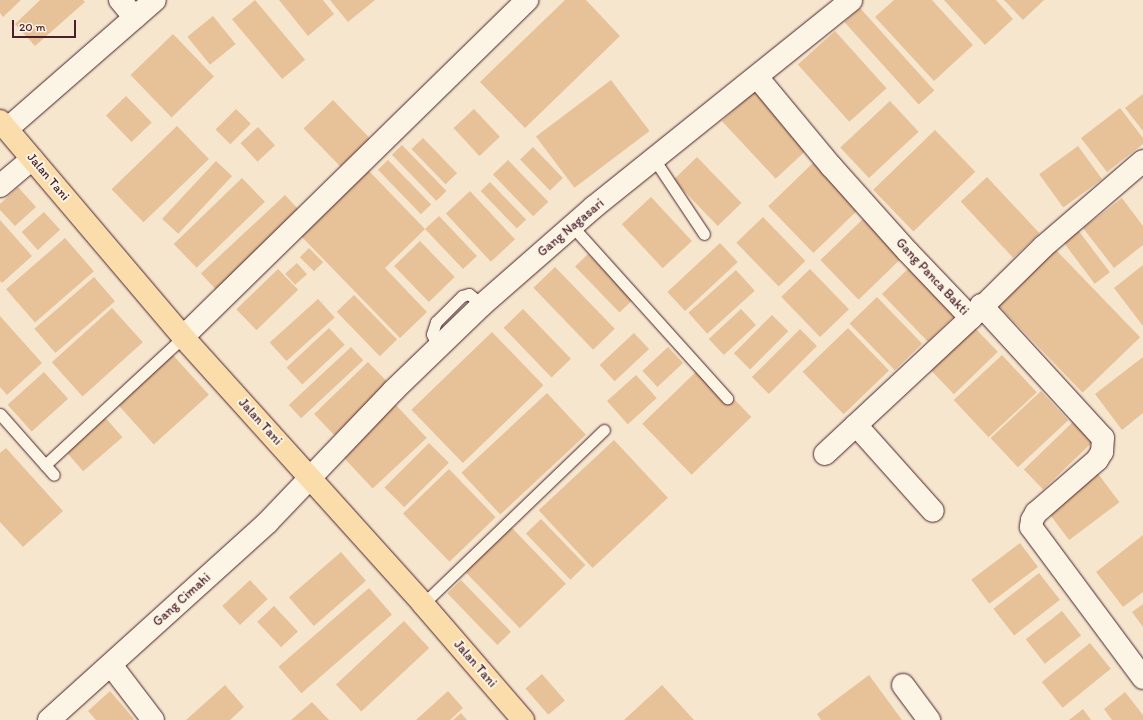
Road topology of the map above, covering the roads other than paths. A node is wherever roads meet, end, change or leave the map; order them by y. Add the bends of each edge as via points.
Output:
1 (120, 0) edge
2 (154, 0) edge
3 (527, 0) edge
4 (851, 0) edge
5 (135, 18) junction
6 (757, 77) junction
7 (3, 125) edge
8 (32, 159) junction
9 (654, 159) junction
10 (1143, 161) edge
11 (0, 186) edge
12 (572, 226) junction
13 (704, 234) dead end
14 (976, 312) junction
15 (183, 337) junction
16 (726, 398) dead end
17 (0, 414) edge
18 (856, 425) junction
19 (604, 430) dead end
20 (825, 454) dead end
21 (45, 465) junction
22 (54, 475) dead end
23 (311, 478) junction
24 (933, 511) dead end
25 (423, 604) junction
26 (111, 665) junction
27 (1143, 678) edge
28 (903, 685) dead end
29 (50, 720) edge
30 (153, 720) edge
31 (523, 720) edge
32 (929, 720) edge

1 - 5 street
2 - 5 street
3 - 15 street
4 - 6 street, Gang Nagasari
5 - 7 street
6 - 9 street, Gang Nagasari
6 - 14 street, Gang Panca Bakti via 831,166 908,252
7 - 8 highway, Jalan Tani
8 - 11 street
8 - 15 highway, Jalan Tani
9 - 12 street, Gang Nagasari
9 - 13 lane
10 - 14 street, Gang Panca Bakti via 1043,247
12 - 16 lane
12 - 23 street, Gang Nagasari via 438,346
14 - 18 street
14 - 27 street via 1103,438 1102,452 1097,460 1036,514 1031,527
15 - 21 lane
15 - 23 highway, Jalan Tani
17 - 21 lane
18 - 20 street
18 - 24 street
19 - 25 lane
21 - 22 lane
23 - 25 highway, Jalan Tani
23 - 26 street, Gang Cimahi via 268,522
25 - 31 highway, Jalan Tani
26 - 29 street, Gang Cimahi
26 - 30 street
28 - 32 street

